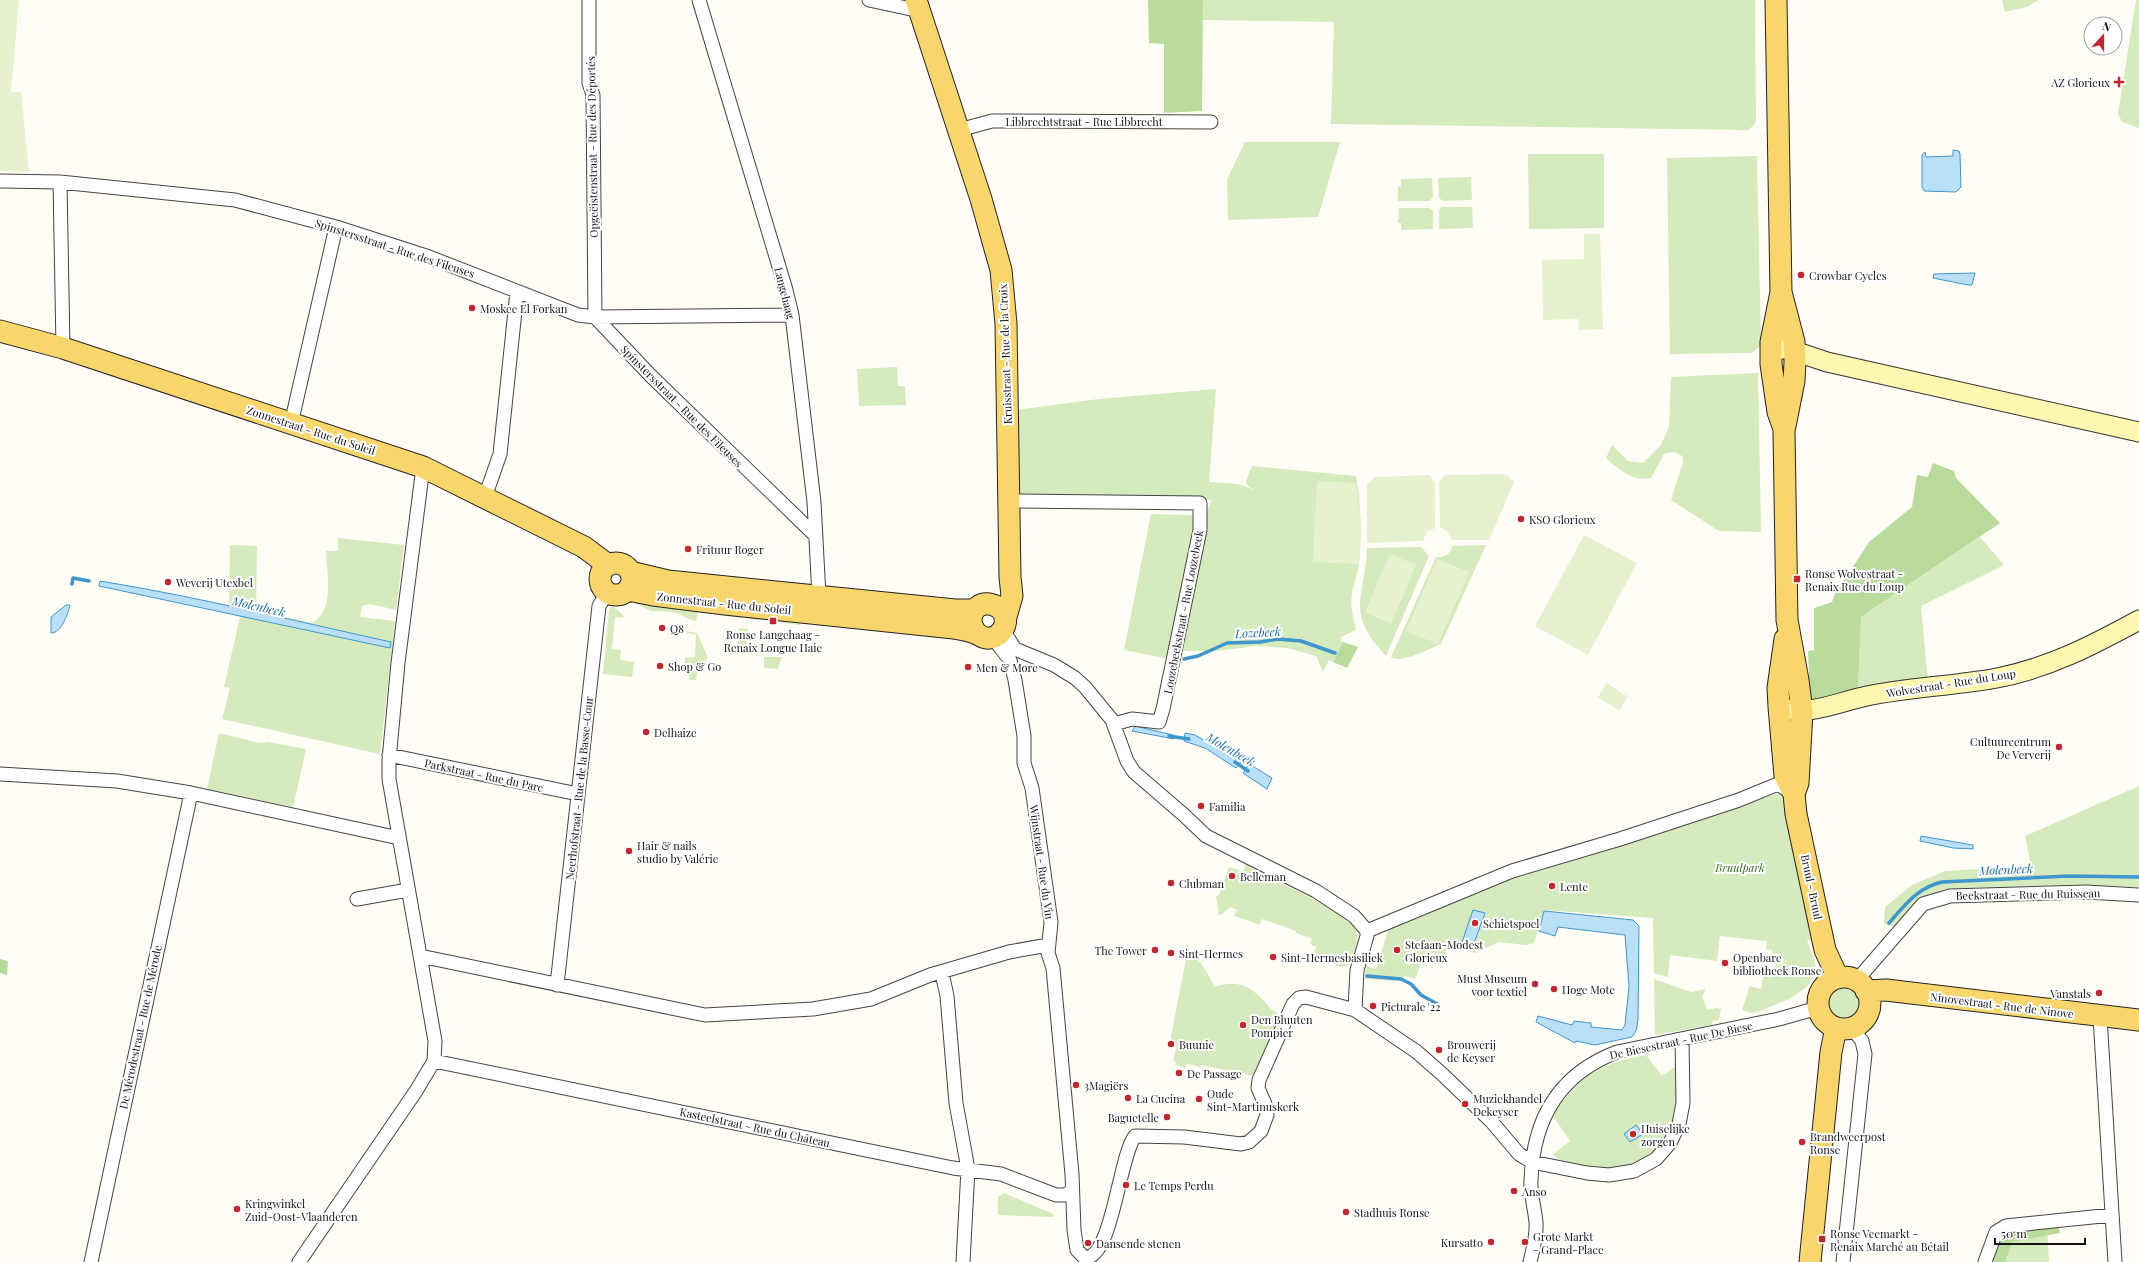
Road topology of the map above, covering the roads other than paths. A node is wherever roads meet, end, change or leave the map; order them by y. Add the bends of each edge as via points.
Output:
1 (589, 0) edge
2 (699, 0) edge
3 (869, 0) edge
4 (1776, 0) edge
5 (918, 6) edge
6 (1211, 122) dead end
7 (959, 130) junction
8 (0, 181) edge
9 (60, 182) junction
10 (336, 226) junction
11 (517, 292) junction
12 (1782, 292) junction
13 (792, 315) junction
14 (595, 317) junction
15 (0, 331) edge
16 (63, 348) junction
17 (1794, 362) junction
18 (1771, 364) junction
19 (291, 424) junction
20 (1784, 431) junction
21 (2139, 432) edge
22 (423, 467) junction
23 (485, 497) junction
24 (1009, 502) junction
25 (816, 536) junction
26 (608, 565) junction
27 (1010, 577) junction
28 (629, 581) junction
29 (607, 592) junction
30 (820, 605) junction
31 (981, 607) junction
32 (1787, 620) junction
33 (2139, 620) edge
34 (994, 630) junction
35 (1779, 707) junction
36 (1802, 712) junction
37 (1114, 724) junction
38 (389, 755) junction
39 (0, 774) edge
40 (190, 793) junction
41 (578, 794) junction
42 (1794, 794) junction
43 (399, 838) junction
44 (408, 890) junction
45 (2139, 895) edge
46 (356, 899) dead end
47 (1367, 931) junction
48 (1048, 945) junction
49 (420, 956) junction
50 (942, 973) junction
51 (1854, 983) junction
52 (557, 985) junction
53 (1818, 1008) junction
54 (1355, 1010) junction
55 (2100, 1017) junction
56 (2139, 1020) edge
57 (1844, 1028) junction
58 (1682, 1039) junction
59 (434, 1061) junction
60 (1532, 1162) junction
61 (968, 1169) junction
62 (1072, 1190) junction
63 (2112, 1214) junction
64 (1085, 1260) edge
65 (1530, 1260) edge
66 (91, 1262) edge
67 (298, 1262) edge
68 (962, 1262) edge
69 (1810, 1262) edge
70 (1843, 1262) edge
71 (1985, 1262) edge
72 (2115, 1262) edge

1 - 14 street, Opgeëistenstraat - Rue des Déportés via 589,83 593,95
2 - 13 street, Langehaag
3 - 5 street
4 - 12 main road
5 - 7 main road, Kruisstraat - Rue de la Croix
6 - 7 street, Libbrechtstraat - Rue Libbrecht via 992,121
7 - 24 main road, Kruisstraat - Rue de la Croix via 1001,270 1006,324
8 - 9 street, Spinstersstraat - Rue des Fileuses
9 - 10 street, Spinstersstraat - Rue des Fileuses via 235,200
9 - 16 street
10 - 11 street, Spinstersstraat - Rue des Fileuses via 428,257
10 - 19 street
11 - 14 street, Spinstersstraat - Rue des Fileuses via 578,315
11 - 23 street via 500,454
12 - 17 main road via 1788,314
12 - 18 main road via 1771,342
13 - 14 street
13 - 25 street, Langehaag
14 - 25 street, Spinstersstraat - Rue des Fileuses via 651,376
15 - 16 main road, Zonnestraat - Rue du Soleil
16 - 19 main road, Zonnestraat - Rue du Soleil
17 - 18 street via 1787,377
17 - 18 street via 1785,348 1775,351
17 - 20 main road
17 - 21 street via 1827,362
18 - 20 main road via 1778,412
19 - 22 main road, Zonnestraat - Rue du Soleil
20 - 32 main road
22 - 23 main road, Zonnestraat - Rue du Soleil
22 - 38 street
23 - 26 main road, Zonnestraat - Rue du Soleil via 584,547
24 - 27 main road, Kruisstraat - Rue de la Croix
24 - 37 street, Loozebeekstraat - Rue Loozebeek via 1200,503 1200,530 1159,722 1127,719
25 - 30 street, Langehaag
26 - 28 main road via 623,565
26 - 29 main road via 601,573 600,579 603,589
27 - 31 main road via 1001,592
27 - 34 main road, Kruisstraat - Rue de la Croix via 1012,596
28 - 29 main road via 615,595
28 - 30 main road, Zonnestraat - Rue du Soleil via 653,596
29 - 41 street, Neerhofstraat - Rue de la Basse-Cour via 599,606
30 - 31 main road via 955,610
30 - 34 main road via 954,628
31 - 34 main road via 995,605 1001,609
31 - 34 main road via 971,624
32 - 35 main road via 1779,681
32 - 36 main road
33 - 36 street, Wolvestraat - Rue du Loup via 2069,656 2032,670 1996,678 1868,696
34 - 37 street via 1015,649 1054,665 1075,678 1099,703
34 - 48 street, Wijnstraat - Rue du Vin via 1010,660 1015,680 1024,736 1024,763 1032,788 1051,922
35 - 36 street, Wolvestraat - Rue du Loup
35 - 42 main road via 1785,776
36 - 42 main road via 1798,783
37 - 47 street via 1124,754 1134,772 1206,836 1316,891 1354,916
38 - 41 street, Parkstraat - Rue du Parc
38 - 43 street via 389,779
39 - 40 street via 117,781
40 - 43 street
40 - 66 street, De Mérodestraat - Rue de Mérode
41 - 52 street, Neerhofstraat - Rue de la Basse-Cour
42 - 47 street via 1778,784 1739,800 1512,871
42 - 51 main road, Bruul - Bruul via 1825,950
43 - 44 street
44 - 46 street
44 - 49 street
45 - 51 street, Beekstraat - Rue du Ruisseau via 2086,892 1942,898 1923,904
47 - 54 street via 1357,970
48 - 50 street via 1009,952
48 - 62 street, Wijnstraat - Rue du Vin via 1053,968
49 - 52 street
49 - 59 street via 435,1041
50 - 52 street via 930,975 871,999 813,1009 705,1015
50 - 61 street via 947,996 956,1102
51 - 53 main road via 1824,987 1818,998
51 - 55 main road, Ninovestraat - Rue de Ninove via 1886,990
51 - 57 main road via 1870,1003 1868,1014 1861,1022
53 - 57 main road via 1824,1020
53 - 58 street, De Biesestraat - Rue De Biese via 1779,1019
54 - 60 street via 1417,1052 1479,1109 1515,1150
54 - 64 street via 1308,997 1296,1000 1259,1078 1258,1088 1267,1115 1259,1134 1249,1142 1240,1144 1184,1137 1135,1136 1105,1236 1096,1254
55 - 56 main road, Ninovestraat - Rue de Ninove
55 - 63 street
57 - 69 main road via 1827,1084
57 - 70 street via 1862,1041 1865,1054
58 - 60 street, De Biesestraat - Rue De Biese via 1617,1052 1595,1061 1573,1078 1555,1097 1544,1116
58 - 60 street via 1682,1114 1670,1143 1656,1159 1634,1171 1610,1174 1587,1173
59 - 61 street, Kasteelstraat - Rue du Château via 937,1165
59 - 67 street
60 - 65 street, De Biesestraat - Rue De Biese via 1531,1200 1536,1223
61 - 62 street, Kasteelstraat - Rue du Château via 1001,1174 1056,1195 1066,1195
61 - 68 street
62 - 64 street, Wijnstraat - Rue du Vin via 1076,1246
63 - 71 street via 2006,1226 1996,1232
63 - 72 street

